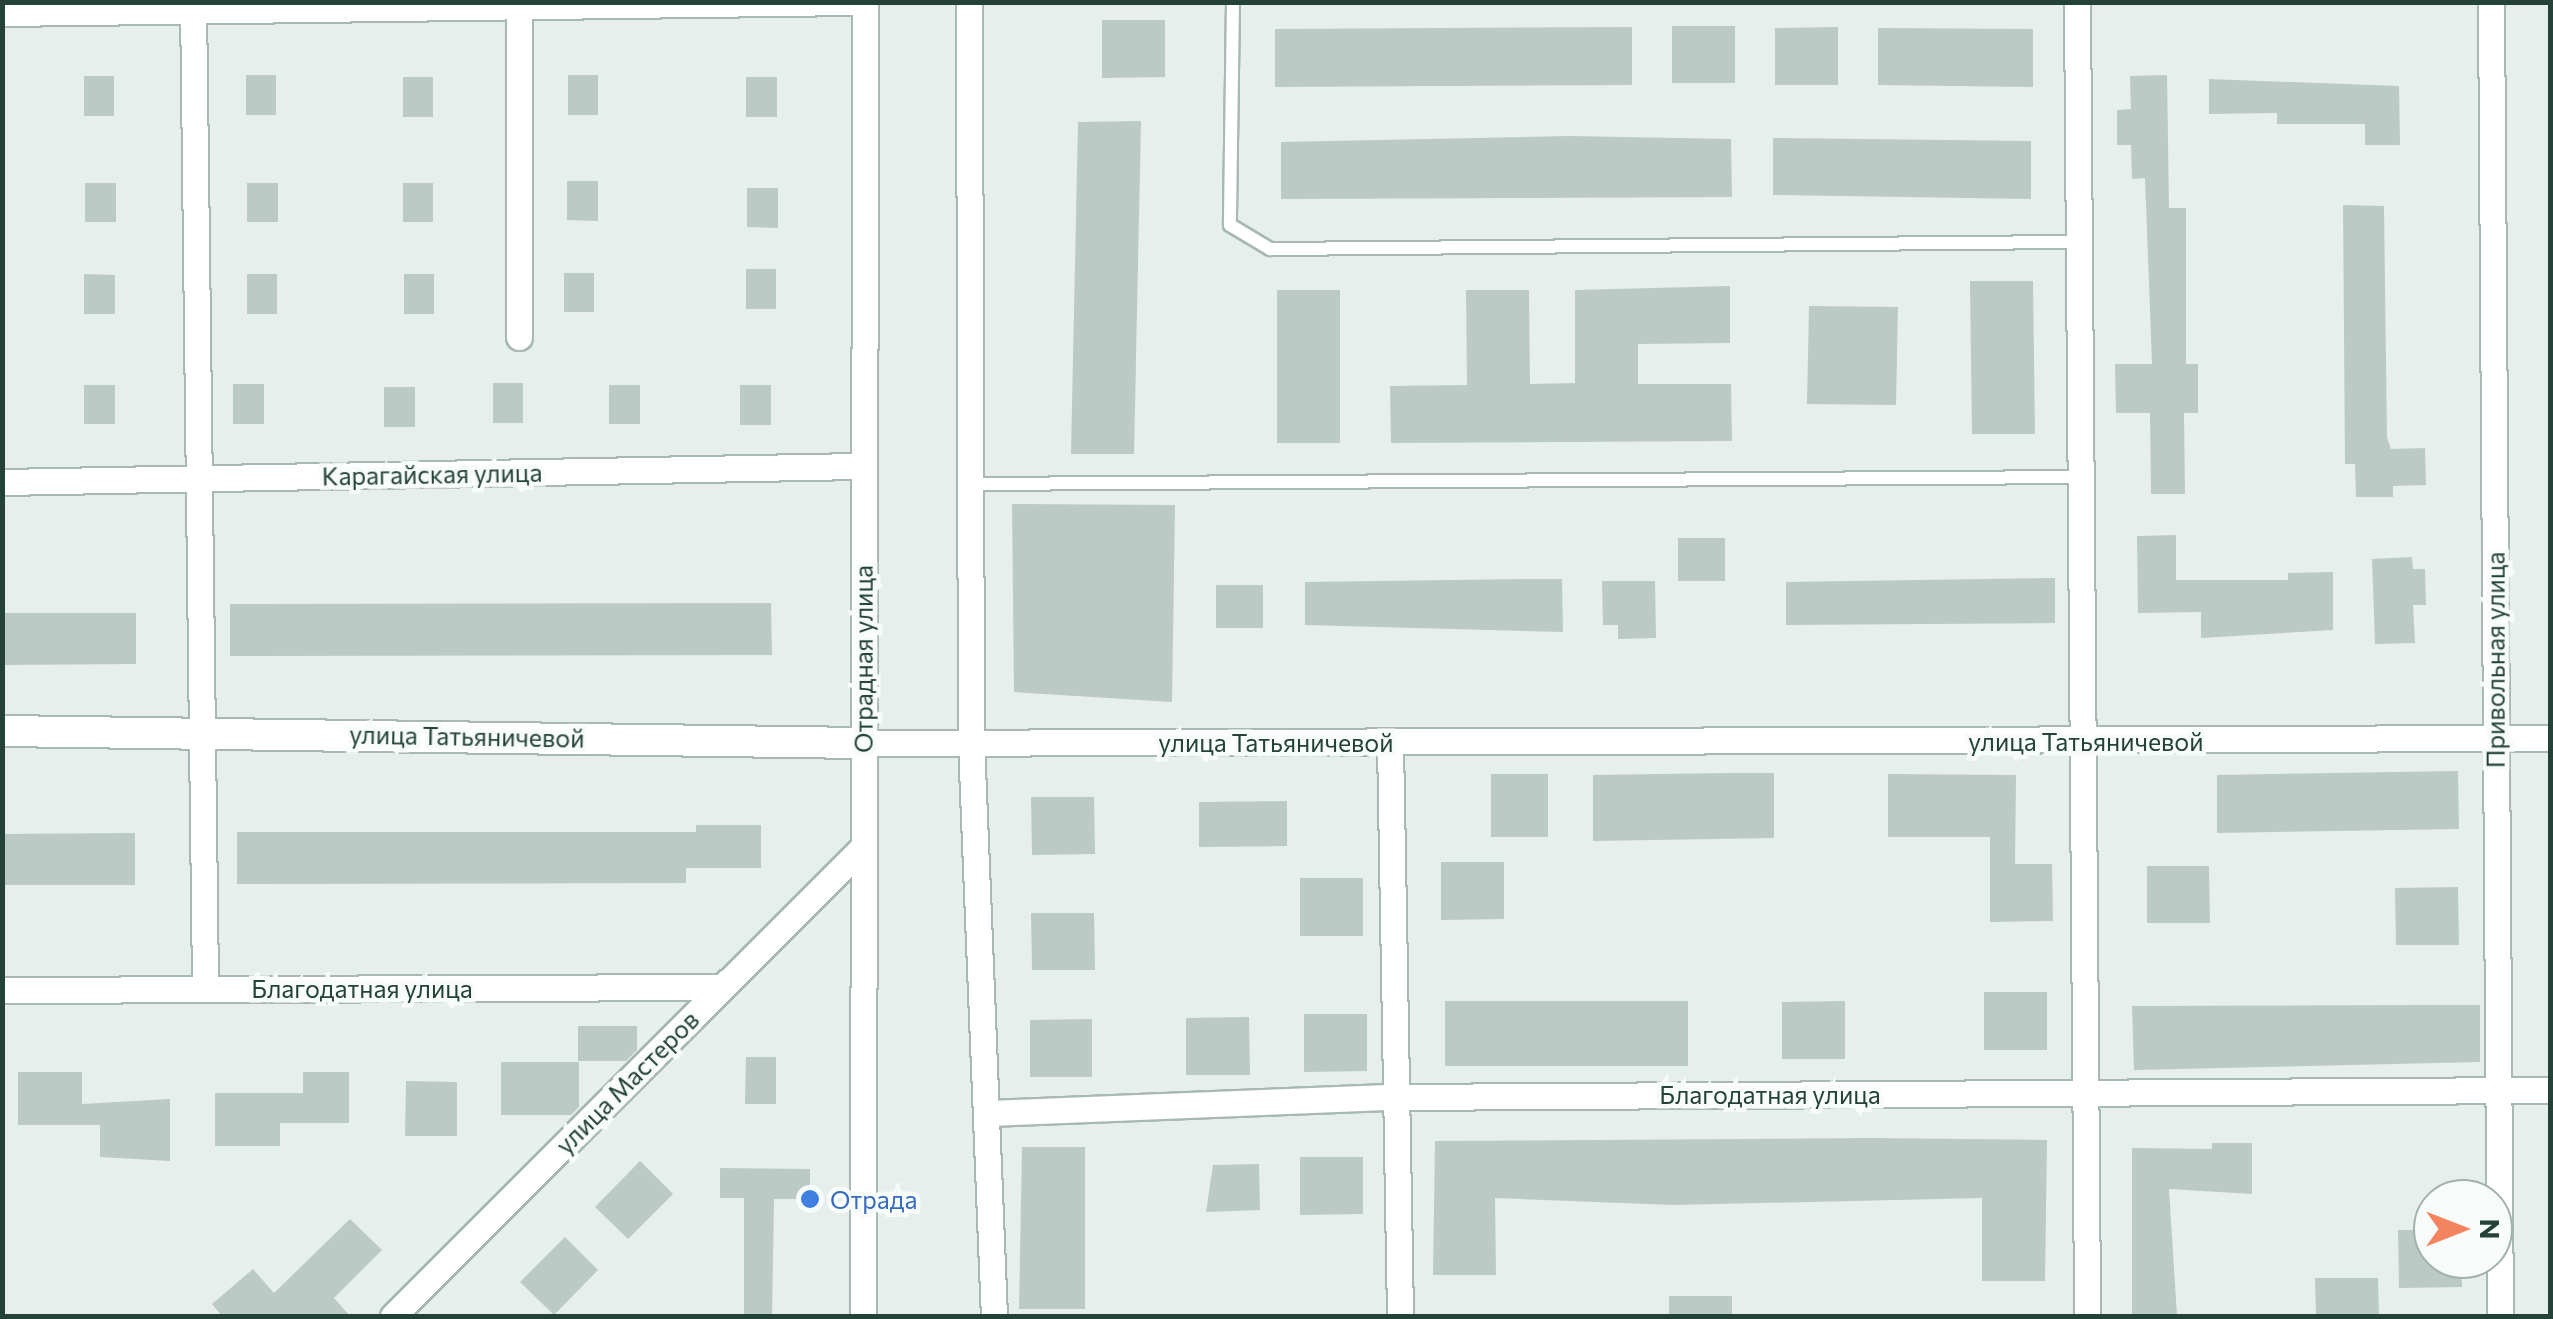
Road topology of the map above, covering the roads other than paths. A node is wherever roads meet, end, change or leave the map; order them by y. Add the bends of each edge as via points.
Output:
1 (852, 2) edge
2 (865, 2) edge
3 (968, 2) edge
4 (1233, 2) edge
5 (2078, 2) edge
6 (2491, 2) edge
7 (193, 8) edge
8 (520, 10) junction
9 (2, 13) edge
10 (2080, 242) junction
11 (520, 337) dead end
12 (862, 466) junction
13 (2084, 477) junction
14 (199, 479) junction
15 (2, 482) edge
16 (972, 484) junction
17 (2, 731) edge
18 (198, 732) junction
19 (2550, 738) edge
20 (2496, 739) junction
21 (971, 742) junction
22 (1390, 742) junction
23 (2080, 742) junction
24 (863, 744) junction
25 (862, 848) junction
26 (722, 987) junction
27 (205, 989) junction
28 (2, 990) edge
29 (2495, 1090) junction
30 (2550, 1090) edge
31 (2085, 1092) junction
32 (1393, 1096) junction
33 (989, 1114) junction
34 (392, 1316) edge
35 (863, 1316) edge
36 (994, 1316) edge
37 (1400, 1316) edge
38 (2086, 1316) edge
39 (2500, 1316) edge

1 - 8 street
2 - 12 street, Отрадная улица
3 - 16 street
4 - 10 lane via 1230,225 1270,248
5 - 10 street
6 - 20 street, Привольная улица
7 - 8 street
7 - 9 street
7 - 14 street
8 - 11 street
10 - 13 street
12 - 14 street, Карагайская улица
12 - 24 street, Отрадная улица
13 - 16 lane
13 - 23 street
14 - 15 street, Карагайская улица
14 - 18 street
16 - 21 street
17 - 18 street, улица Татьяничевой
18 - 24 street, улица Татьяничевой
18 - 27 street
19 - 20 street, улица Татьяничевой
20 - 23 street, улица Татьяничевой
20 - 29 street, Привольная улица
21 - 22 street, улица Татьяничевой
21 - 24 street, улица Татьяничевой
21 - 33 street
22 - 23 street, улица Татьяничевой
22 - 32 street
23 - 31 street
24 - 25 street, Отрадная улица
25 - 26 street, улица Мастеров
25 - 35 street, Отрадная улица
26 - 27 street, Благодатная улица
26 - 34 street, улица Мастеров
27 - 28 street, Благодатная улица
29 - 30 street, Благодатная улица
29 - 31 street, Благодатная улица
29 - 39 street, Привольная улица
31 - 32 street, Благодатная улица
31 - 38 street
32 - 33 street, Благодатная улица
32 - 37 street
33 - 36 street

